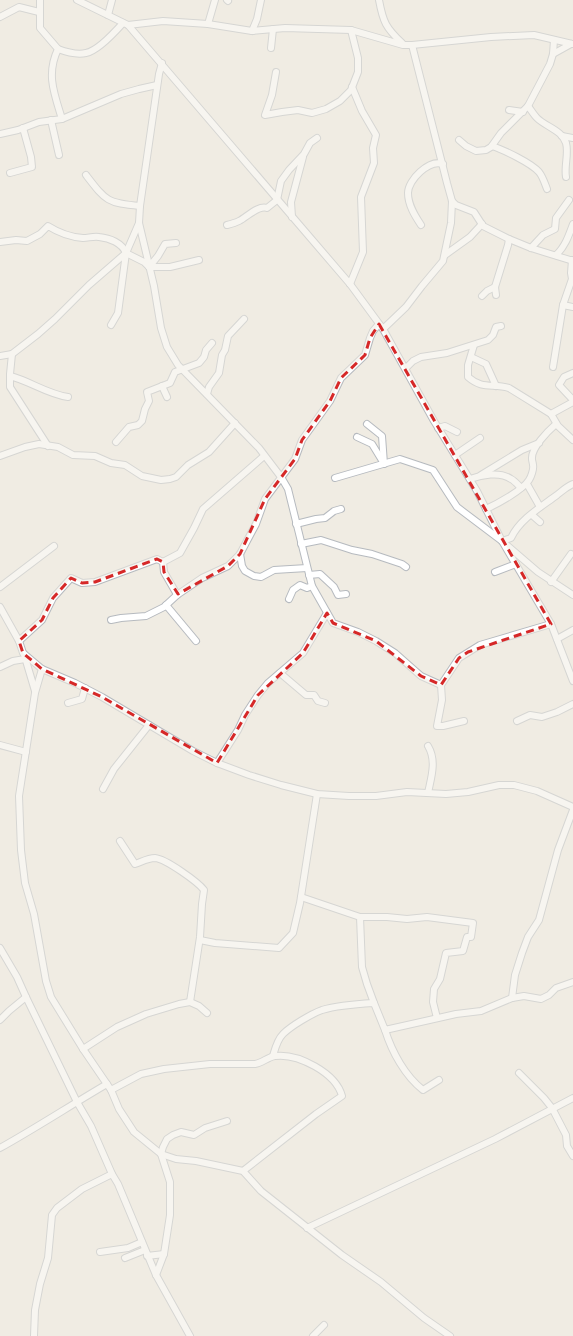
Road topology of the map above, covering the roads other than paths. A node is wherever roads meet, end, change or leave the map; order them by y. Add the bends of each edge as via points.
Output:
1 (40, 0) edge
2 (77, 0) edge
3 (112, 0) edge
4 (214, 0) edge
5 (261, 0) edge
6 (380, 0) edge
7 (39, 12) junction
8 (108, 15) junction
9 (0, 17) edge
10 (126, 24) junction
11 (208, 24) junction
12 (273, 29) junction
13 (351, 30) junction
14 (252, 31) junction
15 (554, 40) junction
16 (572, 44) edge
17 (403, 45) junction
18 (412, 45) junction
19 (271, 48) dead end
20 (58, 49) junction
21 (553, 54) junction
22 (162, 63) junction
23 (276, 72) dead end
24 (157, 85) junction
25 (352, 87) junction
26 (528, 106) junction
27 (508, 110) dead end
28 (523, 112) junction
29 (62, 119) junction
30 (51, 120) junction
31 (23, 128) junction
32 (0, 134) edge
33 (562, 136) junction
34 (317, 138) dead end
35 (573, 138) edge
36 (459, 140) dead end
37 (492, 146) junction
38 (304, 154) junction
39 (59, 155) dead end
40 (443, 164) junction
41 (10, 173) dead end
42 (86, 175) dead end
43 (566, 177) dead end
44 (547, 190) dead end
45 (277, 200) junction
46 (569, 200) dead end
47 (452, 201) junction
48 (140, 206) junction
49 (292, 217) junction
50 (138, 223) junction
51 (482, 224) junction
52 (573, 224) edge
53 (421, 225) dead end
54 (227, 226) dead end
55 (509, 239) junction
56 (0, 242) edge
57 (176, 244) dead end
58 (531, 248) junction
59 (126, 253) junction
60 (445, 255) junction
61 (556, 256) junction
62 (199, 260) dead end
63 (573, 261) edge
64 (149, 268) junction
65 (350, 284) junction
66 (495, 288) junction
67 (496, 295) dead end
68 (482, 296) dead end
69 (564, 306) junction
70 (573, 307) edge
71 (244, 319) dead end
72 (111, 325) dead end
73 (381, 326) junction
74 (501, 326) dead end
75 (212, 343) dead end
76 (474, 345) junction
77 (12, 354) junction
78 (0, 356) edge
79 (471, 357) junction
80 (553, 367) dead end
81 (406, 368) junction
82 (182, 369) junction
83 (573, 373) edge
84 (10, 376) junction
85 (162, 386) junction
86 (496, 386) junction
87 (206, 394) junction
88 (68, 397) dead end
89 (167, 397) dead end
90 (573, 401) edge
91 (551, 414) junction
92 (235, 423) junction
93 (366, 424) dead end
94 (556, 424) junction
95 (438, 428) junction
96 (457, 432) dead end
97 (357, 437) dead end
98 (480, 438) dead end
99 (573, 440) edge
100 (116, 442) dead end
101 (539, 443) junction
102 (48, 446) junction
103 (455, 455) junction
104 (0, 456) edge
105 (264, 456) junction
106 (384, 464) junction
107 (481, 475) junction
108 (281, 477) junction
109 (335, 478) dead end
110 (470, 479) junction
111 (573, 484) edge
112 (524, 486) junction
113 (540, 507) junction
114 (341, 509) dead end
115 (486, 509) junction
116 (532, 515) junction
117 (540, 522) dead end
118 (296, 524) junction
119 (502, 541) junction
120 (301, 544) junction
121 (54, 546) dead end
122 (240, 554) junction
123 (571, 554) dead end
124 (163, 562) junction
125 (516, 564) junction
126 (406, 567) dead end
127 (307, 568) junction
128 (495, 572) dead end
129 (309, 575) junction
130 (551, 582) junction
131 (312, 586) junction
132 (0, 587) edge
133 (573, 587) edge
134 (566, 591) junction
135 (346, 594) dead end
136 (177, 595) junction
137 (573, 595) edge
138 (289, 599) dead end
139 (166, 605) junction
140 (0, 607) edge
141 (326, 613) junction
142 (111, 620) dead end
143 (551, 624) junction
144 (573, 630) edge
145 (557, 639) junction
146 (18, 641) junction
147 (196, 641) dead end
148 (24, 656) junction
149 (0, 667) edge
150 (42, 669) junction
151 (280, 673) junction
152 (573, 681) edge
153 (442, 685) junction
154 (85, 688) junction
155 (35, 693) junction
156 (68, 703) dead end
157 (325, 703) dead end
158 (573, 704) edge
159 (464, 721) dead end
160 (517, 721) dead end
161 (149, 725) junction
162 (0, 745) edge
163 (428, 746) dead end
164 (26, 752) junction
165 (217, 763) junction
166 (103, 789) dead end
167 (428, 793) junction
168 (317, 794) junction
169 (573, 807) edge
170 (573, 810) edge
171 (120, 841) dead end
172 (301, 897) junction
173 (360, 917) junction
174 (200, 940) junction
175 (0, 948) edge
176 (573, 982) edge
177 (26, 997) junction
178 (512, 998) junction
179 (190, 1002) junction
180 (374, 1003) junction
181 (207, 1013) dead end
182 (437, 1018) junction
183 (0, 1020) edge
184 (385, 1030) junction
185 (83, 1049) junction
186 (273, 1056) junction
187 (519, 1073) dead end
188 (439, 1080) dead end
189 (107, 1084) junction
190 (111, 1090) junction
191 (573, 1098) edge
192 (77, 1102) junction
193 (552, 1108) junction
194 (227, 1121) dead end
195 (0, 1148) edge
196 (161, 1154) junction
197 (573, 1156) edge
198 (243, 1171) junction
199 (112, 1174) junction
200 (307, 1228) junction
201 (142, 1242) junction
202 (145, 1250) junction
203 (100, 1252) dead end
204 (164, 1254) junction
205 (148, 1256) junction
206 (125, 1258) dead end
207 (156, 1275) junction
208 (324, 1325) dead end
209 (34, 1336) edge
210 (190, 1336) edge
211 (313, 1336) edge
212 (450, 1336) edge

1 - 7 street
2 - 8 street
3 - 8 street
4 - 11 street
5 - 14 street
6 - 17 street via 381,13 388,31
7 - 9 street via 19,7
7 - 20 street via 40,28
8 - 10 street
10 - 11 street via 163,21
10 - 20 street via 87,53
10 - 22 street
11 - 14 street
12 - 13 street
12 - 14 street
12 - 19 street
13 - 17 street
13 - 25 street via 358,58 358,72
15 - 16 street
15 - 18 street via 542,36 491,37
15 - 21 street
16 - 21 street
17 - 18 street
18 - 40 street
20 - 29 street via 52,62 52,89
21 - 26 street via 547,72
22 - 24 street
22 - 45 street
23 - 25 street via 265,115 298,110 312,113 326,109 340,101
24 - 29 street via 121,94
24 - 48 street
25 - 65 street via 376,135 374,163 361,197 363,252
26 - 28 street
26 - 33 street via 538,119
27 - 28 street
28 - 37 street via 501,133
29 - 30 street
30 - 31 street
30 - 39 street
31 - 32 street
31 - 41 street via 32,167
33 - 35 street
33 - 43 street via 566,143
34 - 38 street via 310,143
36 - 37 street via 476,151 486,150
37 - 44 street via 507,151 536,169 543,178
38 - 45 street via 281,181
38 - 49 street via 291,202
40 - 47 street
40 - 53 street via 439,162 423,168 408,191 412,210
42 - 48 street via 110,201
45 - 49 street
45 - 54 street via 267,208 258,209
46 - 58 street via 556,218 555,230 544,235
47 - 51 street via 474,212
47 - 60 street
48 - 50 street
49 - 65 street
50 - 59 street
50 - 64 street
51 - 55 street
51 - 60 street via 470,237
52 - 61 street via 564,246
55 - 58 street
55 - 66 street
56 - 59 street via 28,241 48,226 63,234 112,240 123,246
57 - 64 street via 165,244
58 - 61 street
59 - 64 street via 144,262
59 - 72 street via 118,313
59 - 77 street via 55,319
60 - 73 street via 441,265 406,307
61 - 63 street
62 - 64 street
63 - 69 street via 572,279
64 - 82 street via 161,328 168,348
65 - 73 street
66 - 67 street
66 - 68 street via 486,291
69 - 70 street
69 - 80 street
71 - 87 street via 228,336 219,373
73 - 81 street
73 - 108 street via 373,330 365,355 341,378 330,401 302,440 295,459
74 - 76 street via 496,327 488,340
75 - 82 street via 199,363
76 - 79 street
76 - 81 street via 421,357
77 - 78 street
77 - 84 street
79 - 86 street via 486,364
79 - 86 street via 468,377 476,384
81 - 95 street
82 - 85 street via 175,372 170,383
82 - 87 street
83 - 90 street via 564,377 559,385
84 - 88 street via 48,392
84 - 102 street via 10,387
85 - 89 street
85 - 100 street via 147,392 149,401 142,421 129,428
86 - 91 street via 509,388
87 - 92 street
90 - 91 street
91 - 94 street
92 - 102 street via 208,452 170,479 142,476 125,465
92 - 105 street
93 - 106 street via 382,436
94 - 99 street
94 - 101 street
95 - 96 street via 446,426
95 - 103 street
97 - 106 street via 372,444
98 - 103 street
101 - 107 street via 522,450
101 - 112 street via 532,458 534,467 531,478
102 - 104 street via 39,444
103 - 110 street
105 - 108 street
105 - 124 street via 203,509 180,553
106 - 109 street
106 - 119 street via 400,459 433,470 457,508
107 - 110 street
107 - 112 street via 511,478
108 - 118 street via 288,489
108 - 122 street via 265,498 256,524
110 - 115 street
111 - 113 street
112 - 113 street
112 - 115 street
113 - 116 street
114 - 118 street via 325,518
115 - 119 street
116 - 117 street
116 - 119 street via 514,530 511,538
118 - 120 street
119 - 125 street
119 - 130 street
120 - 126 street via 321,540 372,554
120 - 127 street
121 - 132 street
122 - 127 street via 245,571 254,576 261,577 274,570
122 - 136 street via 228,566 202,578
123 - 130 street
124 - 136 street via 164,572
124 - 146 street via 157,559 95,582 82,583 71,578 53,598 42,620
125 - 128 street
125 - 143 street
127 - 129 street
129 - 131 street
129 - 135 street via 320,574 334,587 338,595
130 - 134 street
131 - 138 street via 307,588 300,585 293,590
131 - 141 street
133 - 134 street
134 - 137 street
136 - 139 street
139 - 142 street via 146,616
139 - 147 street
140 - 146 street
141 - 151 street via 304,653
141 - 153 street via 333,623 376,641 395,653 421,676
143 - 145 street
143 - 153 street via 480,645 459,658
144 - 145 street
145 - 152 street
146 - 148 street
148 - 149 street
148 - 150 street
148 - 155 street
150 - 154 street
150 - 155 street
151 - 157 street via 306,695 314,695 318,701
151 - 165 street via 258,695
153 - 159 street via 437,726
154 - 156 street via 82,699
154 - 161 street
155 - 164 street
158 - 160 street via 542,717 530,715
161 - 165 street
161 - 166 street via 114,769
162 - 164 street
163 - 167 street via 432,752 433,774
164 - 185 street via 19,796 25,883 51,997
165 - 168 street via 281,785
167 - 168 street via 407,792 376,796
167 - 169 street via 468,792 499,785 514,785 536,791
168 - 172 street
170 - 178 street via 558,850 539,920 522,953 515,975
171 - 174 street via 135,864 151,858 162,860 200,884 204,890
172 - 173 street
172 - 174 street via 293,933 279,948
173 - 180 street via 362,966
173 - 182 street via 427,917 473,923 471,936 467,937 463,951 446,953 440,979 434,989 433,1002
174 - 179 street
175 - 177 street
176 - 178 street via 556,988 541,998
177 - 183 street
177 - 192 street
178 - 182 street via 481,1011
179 - 181 street via 200,1006
179 - 185 street via 134,1019 116,1027
180 - 184 street
180 - 186 street via 322,1010 282,1035 275,1046
182 - 184 street
184 - 188 street via 398,1059 415,1084 423,1090
185 - 189 street
186 - 190 street via 255,1064 210,1064 164,1069 141,1074
186 - 198 street via 301,1060 324,1072 335,1082 342,1096
187 - 193 street
189 - 190 street
189 - 192 street
190 - 196 street via 119,1109 134,1132
191 - 193 street
192 - 195 street
192 - 199 street via 91,1126
193 - 197 street via 566,1135 567,1146
193 - 200 street via 495,1139
194 - 196 street via 205,1128 194,1135 181,1132 173,1135 167,1139
196 - 198 street
196 - 204 street via 170,1182 170,1215
198 - 200 street via 261,1191
199 - 201 street
199 - 209 street via 82,1189 57,1208 52,1215 48,1258 40,1284
200 - 212 street
201 - 202 street
201 - 203 street via 128,1248
202 - 205 street
202 - 206 street
204 - 205 street
204 - 207 street
205 - 207 street
207 - 210 street
208 - 211 street

